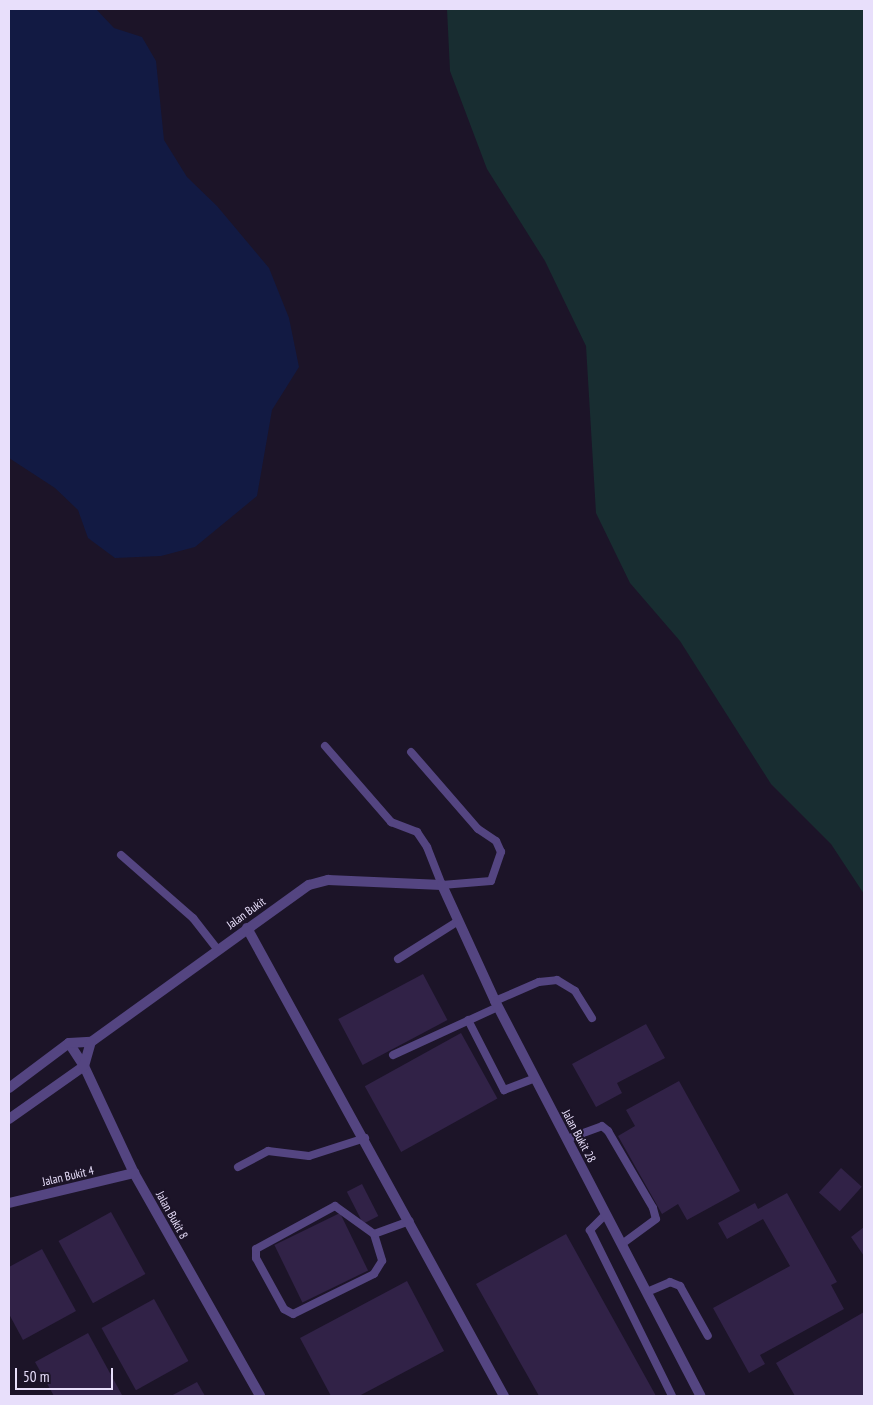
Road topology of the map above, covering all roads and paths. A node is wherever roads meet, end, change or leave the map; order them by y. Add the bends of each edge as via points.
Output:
1 (325, 746) dead end
2 (411, 752) dead end
3 (121, 855) dead end
4 (442, 885) junction
5 (458, 921) junction
6 (247, 928) junction
7 (217, 949) junction
8 (398, 959) dead end
9 (496, 1004) junction
10 (592, 1018) dead end
11 (468, 1020) junction
12 (91, 1042) junction
13 (69, 1043) junction
14 (393, 1054) dead end
15 (84, 1066) junction
16 (535, 1078) junction
17 (9, 1088) edge
18 (9, 1119) edge
19 (364, 1138) junction
20 (567, 1139) junction
21 (238, 1167) dead end
22 (134, 1173) junction
23 (9, 1203) edge
24 (606, 1214) junction
25 (410, 1221) junction
26 (374, 1234) junction
27 (622, 1244) junction
28 (647, 1292) junction
29 (708, 1336) dead end
30 (260, 1396) edge
31 (504, 1396) edge
32 (672, 1396) edge
33 (701, 1396) edge

1 - 4 lane via 391,822 417,832 428,847
2 - 4 lane via 478,830 496,841 501,852 491,881
3 - 7 lane via 193,918
4 - 5 street, Jalan Bukit 28
4 - 6 street, Jalan Bukit via 328,880 309,885
5 - 8 lane
5 - 9 street, Jalan Bukit 28
6 - 7 street, Jalan Bukit
6 - 19 street
7 - 12 street, Jalan Bukit
9 - 10 lane via 539,982 557,980 575,991
9 - 11 lane
9 - 16 street, Jalan Bukit 28
11 - 14 lane
11 - 16 lane via 504,1090
12 - 13 street
12 - 15 street
13 - 15 street, Jalan Bukit 8
13 - 17 street
15 - 18 street
15 - 22 street, Jalan Bukit 8
16 - 20 street, Jalan Bukit 28
19 - 21 lane via 309,1156 268,1151
19 - 25 street
20 - 24 street, Jalan Bukit 28
20 - 27 lane via 602,1126 653,1208 656,1219
22 - 23 street, Jalan Bukit 4
22 - 30 street, Jalan Bukit 8
24 - 27 street, Jalan Bukit 28
24 - 32 lane via 590,1230
25 - 26 lane
25 - 31 street
26 - 26 lane via 382,1261 374,1274 299,1313 284,1309 256,1258 260,1245 335,1206
27 - 28 street, Jalan Bukit 28
28 - 29 lane via 670,1282 680,1286
28 - 33 street, Jalan Bukit 28

